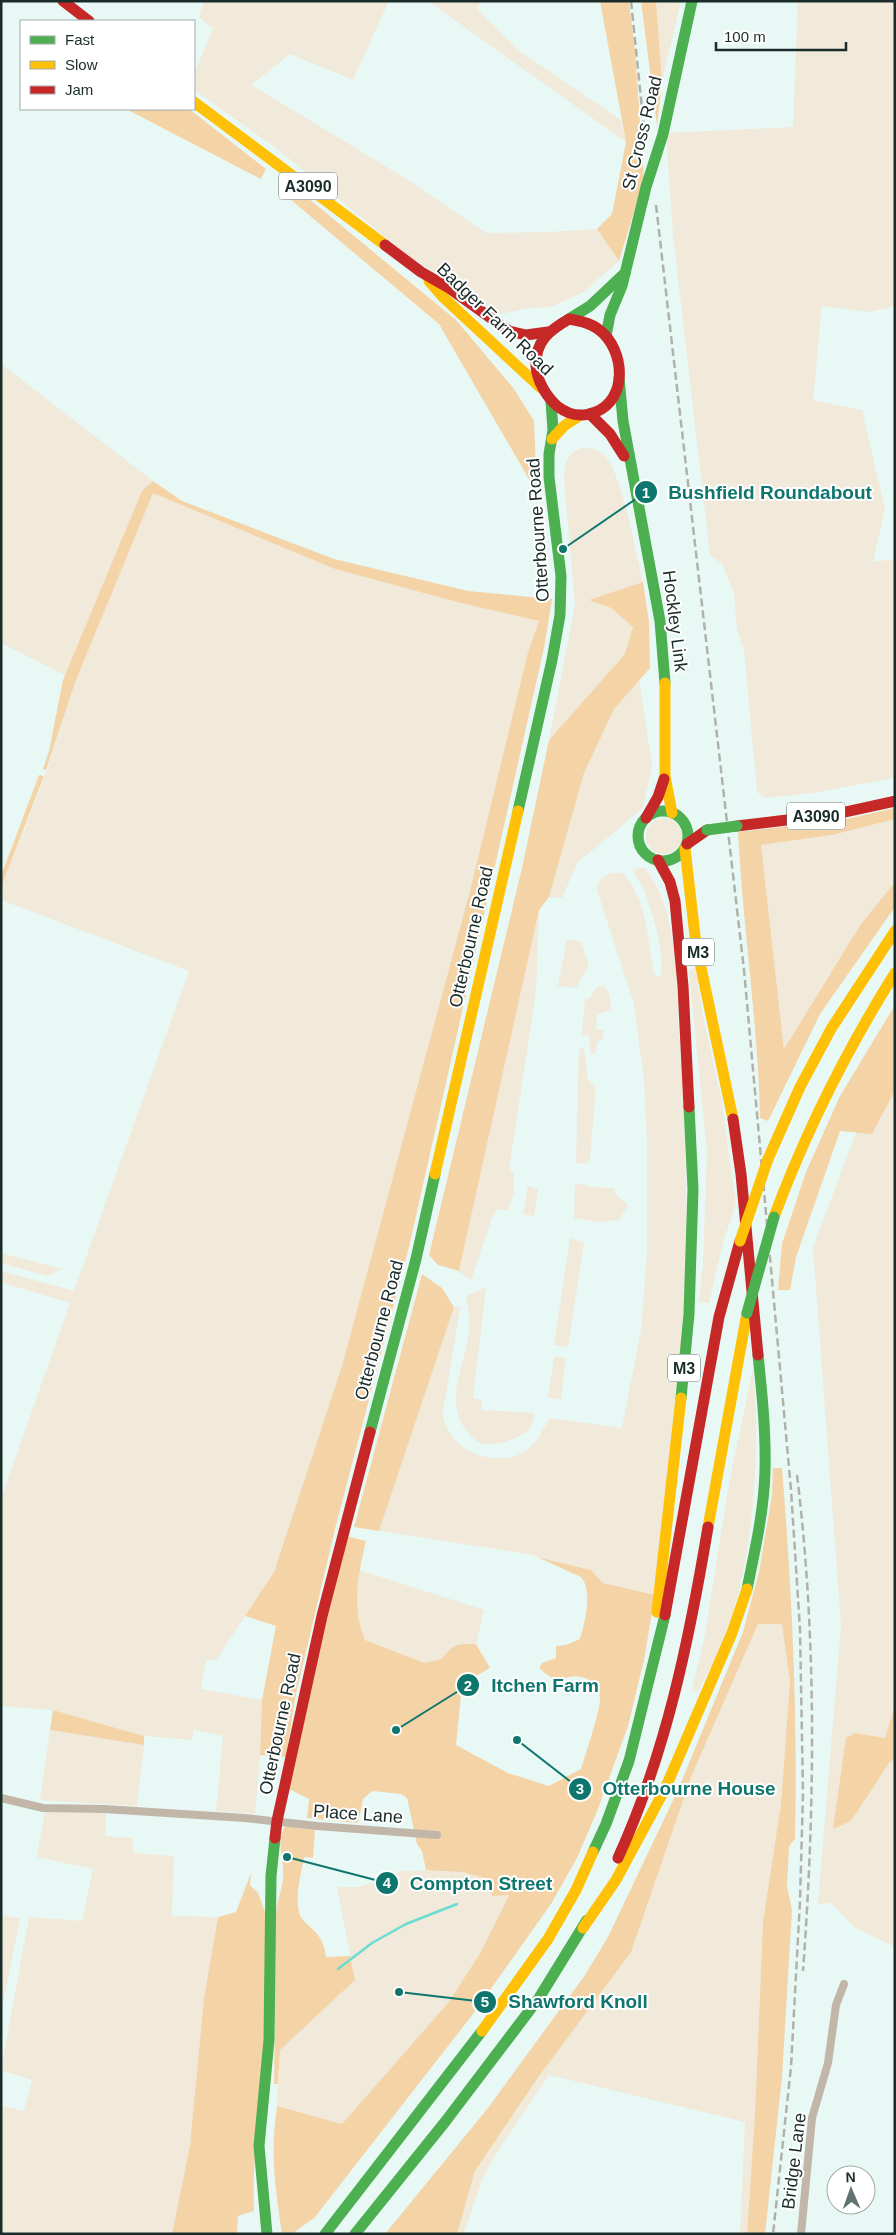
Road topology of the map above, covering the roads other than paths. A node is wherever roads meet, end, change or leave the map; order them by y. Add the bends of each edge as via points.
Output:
1 (63, 1) edge
2 (692, 1) edge
3 (88, 20) edge
4 (195, 103) edge
5 (421, 272) junction
6 (625, 272) junction
7 (569, 319) junction
8 (548, 332) junction
9 (606, 336) junction
10 (619, 378) junction
11 (548, 396) junction
12 (591, 415) junction
13 (579, 416) junction
14 (552, 440) junction
15 (631, 472) junction
16 (665, 776) junction
17 (895, 801) edge
18 (672, 813) junction
19 (646, 818) junction
20 (685, 823) junction
21 (707, 830) junction
22 (686, 846) junction
23 (658, 860) junction
24 (895, 932) edge
25 (895, 973) edge
26 (649, 1682) junction
27 (1, 1798) edge
28 (277, 1821) junction
29 (437, 1835) dead end
30 (583, 1928) junction
31 (844, 1984) dead end
32 (267, 2234) edge
33 (325, 2234) edge
34 (355, 2234) edge
35 (801, 2234) edge

1 - 3 main road
2 - 6 main road, St Cross Road via 663,134
4 - 5 main road, Badger Farm Road / A3090
5 - 8 main road, Badger Farm Road / A3090 via 508,331 526,335
5 - 11 main road, Badger Farm Road / A3090 via 444,298
6 - 7 main road via 590,306
6 - 9 main road, St Cross Road
7 - 8 main road
7 - 9 main road via 588,322
8 - 11 main road via 541,340 536,372
9 - 10 main road via 615,350
10 - 12 main road via 611,403
10 - 15 main road, Hockley Link
11 - 13 main road via 560,409
11 - 14 main road, Otterbourne Road via 553,420
12 - 13 main road
12 - 15 main road, Hockley Link via 618,442
13 - 14 main road, Otterbourne Road
14 - 28 main road, Otterbourne Road via 549,477 561,576 560,615 552,660 416,1259 322,1616
15 - 16 main road, Hockley Link via 660,621 665,688
16 - 18 main road, Hockley Link
16 - 19 main road, Hockley Link
17 - 21 main road, A3090, bridge
18 - 19 main road via 658,811
18 - 20 main road
19 - 23 main road via 639,828 640,845 646,855
20 - 21 main road, A3090
20 - 22 main road
21 - 22 main road, A3090
22 - 23 main road via 670,860
22 - 30 main road, M3 via 696,944 731,1103 741,1174 764,1420 762,1508 744,1601 732,1633 665,1789 616,1880
23 - 26 main road, M3 via 670,882 675,901 683,986 693,1189 692,1272 681,1404
24 - 26 main road, M3, bridge via 831,1028 800,1087 768,1158 740,1241 719,1317 677,1553
25 - 30 main road, M3, bridge via 831,1084 793,1166 774,1217 747,1313 678,1686 625,1843
26 - 33 main road, M3 via 629,1761 606,1824 576,1890 548,1939 460,2062
27 - 28 street, Place Lane via 43,1808
28 - 29 street, Place Lane
28 - 32 main road, Otterbourne Road via 271,1876 269,2040 259,2146
30 - 34 main road, M3 via 539,1998
31 - 35 street, Bridge Lane via 836,2005 828,2063 812,2118

